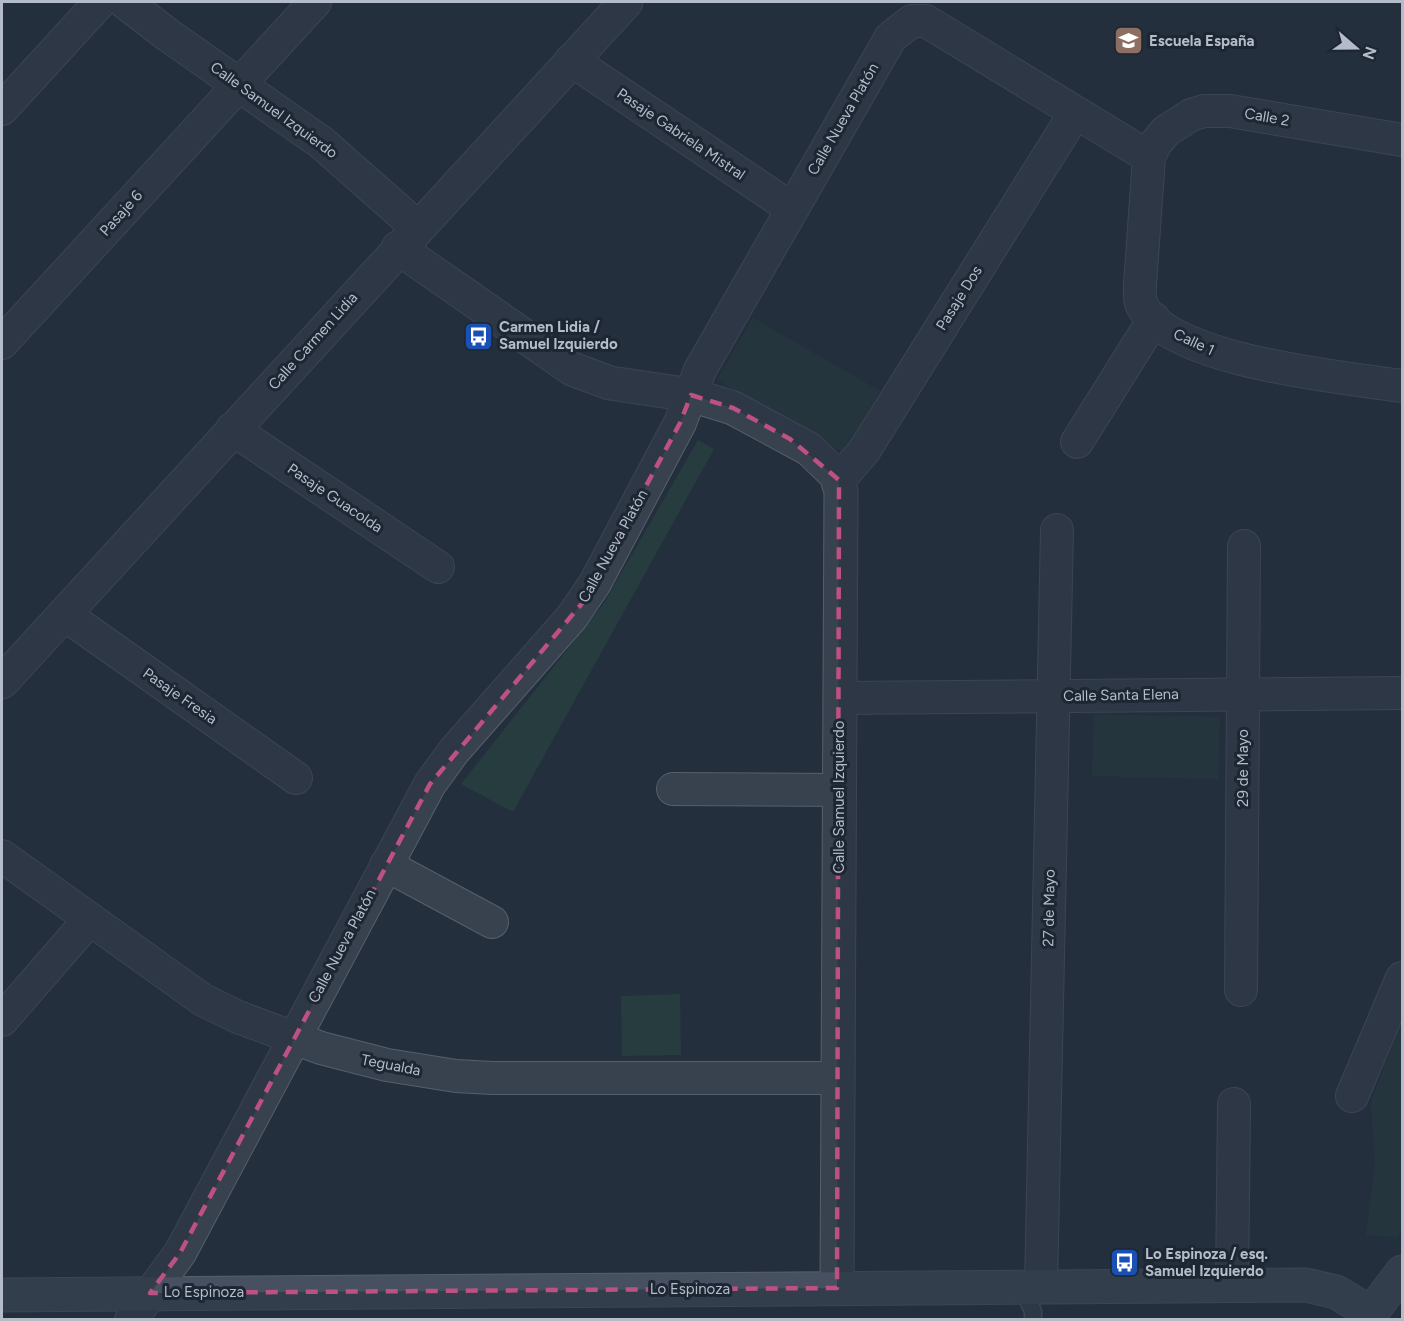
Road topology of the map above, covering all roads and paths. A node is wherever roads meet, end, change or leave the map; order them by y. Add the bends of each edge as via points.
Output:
1 (100, 2) edge
2 (125, 2) edge
3 (315, 2) edge
4 (626, 2) edge
5 (571, 60) junction
6 (240, 83) junction
7 (2, 109) edge
8 (1075, 113) junction
9 (1402, 140) edge
10 (1149, 157) junction
11 (791, 208) junction
12 (407, 238) junction
13 (1154, 319) junction
14 (2, 344) edge
15 (1402, 386) edge
16 (691, 394) junction
17 (232, 429) junction
18 (1077, 442) dead end
19 (839, 480) junction
20 (1057, 530) dead end
21 (1244, 546) dead end
22 (438, 567) dead end
23 (64, 614) junction
24 (2, 682) edge
25 (1402, 693) edge
26 (1243, 694) junction
27 (1053, 696) junction
28 (840, 698) junction
29 (296, 778) dead end
30 (673, 789) dead end
31 (840, 790) junction
32 (2, 856) edge
33 (386, 865) junction
34 (89, 920) junction
35 (492, 922) dead end
36 (1402, 978) edge
37 (1241, 990) dead end
38 (2, 1020) edge
39 (294, 1037) junction
40 (838, 1078) junction
41 (1352, 1096) dead end
42 (1234, 1104) dead end
43 (1402, 1272) edge
44 (1232, 1286) junction
45 (1032, 1287) junction
46 (837, 1288) junction
47 (150, 1293) junction
48 (2, 1294) edge
49 (1368, 1316) edge
50 (131, 1320) edge
51 (1033, 1320) edge

1 - 7 street
2 - 6 street, Calle Samuel Izquierdo
3 - 6 street, Pasaje 6
4 - 5 street, Calle Carmen Lidia
5 - 11 street, Pasaje Gabriela Mistral
5 - 12 street, Calle Carmen Lidia
6 - 12 street, Calle Samuel Izquierdo via 351,167
6 - 14 street, Pasaje 6
8 - 10 street, Calle Nueva Platón
8 - 11 street, Calle Nueva Platón via 934,25 912,21 891,37
8 - 19 street, Pasaje Dos via 864,451
9 - 10 street, Calle 2 via 1217,110 1179,121 1166,131
10 - 13 street, Calle 1 via 1140,293 1143,307
11 - 16 street, Calle Nueva Platón via 700,370
12 - 16 street, Calle Samuel Izquierdo via 579,373 610,383
12 - 17 street, Calle Carmen Lidia
13 - 15 street, Calle 1 via 1201,346 1242,361
13 - 18 street
16 - 19 street via 733,408 809,449
16 - 33 street, Calle Nueva Platón via 680,423 595,583 572,617 441,767
17 - 22 street, Pasaje Guacolda
17 - 23 street, Calle Carmen Lidia
19 - 28 street, Calle Samuel Izquierdo
20 - 27 street, 27 de Mayo
21 - 26 street, 29 de Mayo
23 - 24 street, Calle Carmen Lidia
23 - 29 street, Pasaje Fresia
25 - 26 street, Calle Santa Elena
26 - 27 street, Calle Santa Elena
26 - 37 street, 29 de Mayo
27 - 28 street, Calle Santa Elena
27 - 45 street, 27 de Mayo
28 - 31 street, Calle Samuel Izquierdo
30 - 31 street
31 - 40 street, Calle Samuel Izquierdo
32 - 34 street, Tegualda
33 - 35 street
33 - 39 street, Calle Nueva Platón
34 - 38 street
34 - 39 street, Tegualda via 203,1000
36 - 41 street
39 - 40 street, Tegualda via 354,1057 456,1076
39 - 47 street, Calle Nueva Platón via 180,1253
40 - 46 street, Calle Samuel Izquierdo
42 - 44 street
43 - 49 main road
44 - 45 main road, Lo Espinoza
44 - 49 main road, Lo Espinoza via 1321,1287 1349,1298
45 - 46 main road, Lo Espinoza
45 - 51 lane
46 - 47 main road, Lo Espinoza
47 - 48 main road, Lo Espinoza
47 - 50 street, Calle Nueva Platón

